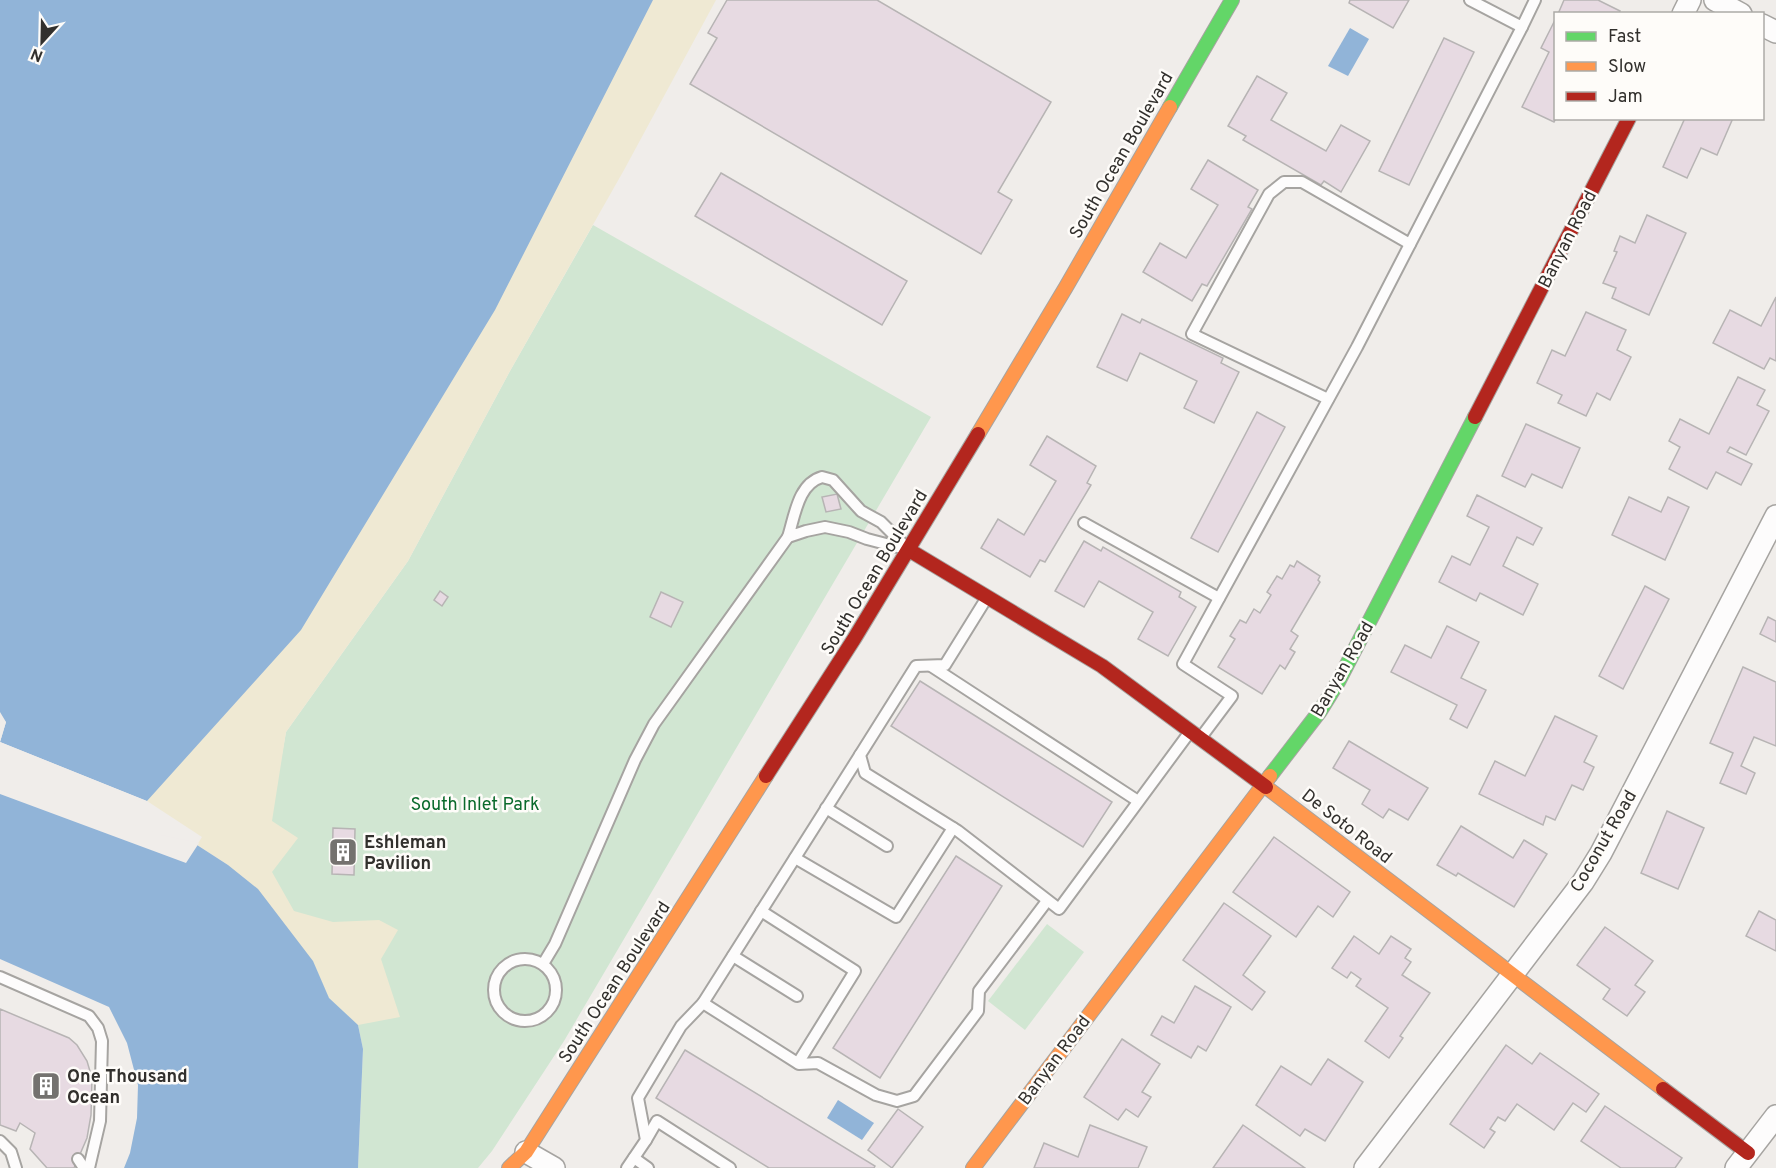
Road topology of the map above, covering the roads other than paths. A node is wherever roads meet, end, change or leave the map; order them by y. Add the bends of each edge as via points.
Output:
1 (1232, 0) edge
2 (1470, 0) edge
3 (1535, 0) edge
4 (1715, 0) edge
5 (1737, 12) edge
6 (1522, 27) junction
7 (1628, 120) edge
8 (1410, 244) junction
9 (1328, 399) junction
10 (1776, 516) edge
11 (1084, 523) dead end
12 (788, 537) junction
13 (909, 550) junction
14 (987, 596) junction
15 (1219, 598) junction
16 (931, 666) junction
17 (1196, 734) junction
18 (860, 755) junction
19 (1264, 785) junction
20 (1138, 801) junction
21 (826, 808) junction
22 (952, 828) junction
23 (887, 846) dead end
24 (795, 858) junction
25 (1047, 900) junction
26 (761, 911) junction
27 (732, 956) junction
28 (543, 964) junction
29 (1513, 974) junction
30 (0, 977) edge
31 (797, 996) dead end
32 (703, 1003) junction
33 (798, 1063) junction
34 (1776, 1116) edge
35 (646, 1140) junction
36 (0, 1141) edge
37 (524, 1160) edge
38 (1742, 1160) edge
39 (631, 1163) edge
40 (16, 1168) edge
41 (89, 1168) edge
42 (509, 1168) edge
43 (554, 1168) edge
44 (648, 1168) edge
45 (730, 1168) edge
46 (973, 1168) edge
47 (1365, 1168) edge

1 - 13 street, South Ocean Boulevard
2 - 6 lane
3 - 6 lane
4 - 5 street
6 - 8 lane
7 - 19 street, Banyan Road via 1338,682
8 - 9 lane
8 - 9 lane via 1302,182 1284,182 1269,194 1192,334
9 - 15 lane
10 - 29 street, Coconut Road via 1601,853
11 - 15 lane
12 - 13 lane via 825,527
12 - 13 lane via 803,490 822,477 833,480 856,506 881,522
12 - 28 lane via 654,724
13 - 14 street, De Soto Road
13 - 37 street, South Ocean Boulevard
14 - 16 lane via 945,665
14 - 17 street, De Soto Road via 1102,666
15 - 17 lane via 1183,664 1232,696
16 - 18 lane via 916,666
16 - 20 lane
17 - 19 street, De Soto Road
17 - 20 lane
18 - 21 lane
18 - 22 lane via 865,773
19 - 29 street, De Soto Road
19 - 46 street, Banyan Road
20 - 25 lane via 1059,909
21 - 23 lane
21 - 24 lane
22 - 24 lane via 896,917
22 - 25 lane
24 - 26 lane
25 - 33 lane via 979,991 978,1011 914,1096 897,1101 876,1095 818,1063
26 - 27 lane
26 - 33 lane via 855,971
27 - 31 lane
27 - 32 lane
28 - 28 lane via 518,960 498,975 494,987 502,1011 525,1021 547,1012 553,1004 556,983
29 - 38 street, De Soto Road
29 - 47 street, Coconut Road
30 - 41 lane via 76,1009 89,1016 98,1028 102,1041 100,1121
32 - 33 lane
32 - 35 lane via 681,1026 638,1098
34 - 38 street
35 - 39 lane
35 - 45 lane via 657,1121
36 - 40 lane via 11,1152
37 - 42 street, South Ocean Boulevard
37 - 43 street
39 - 44 lane

